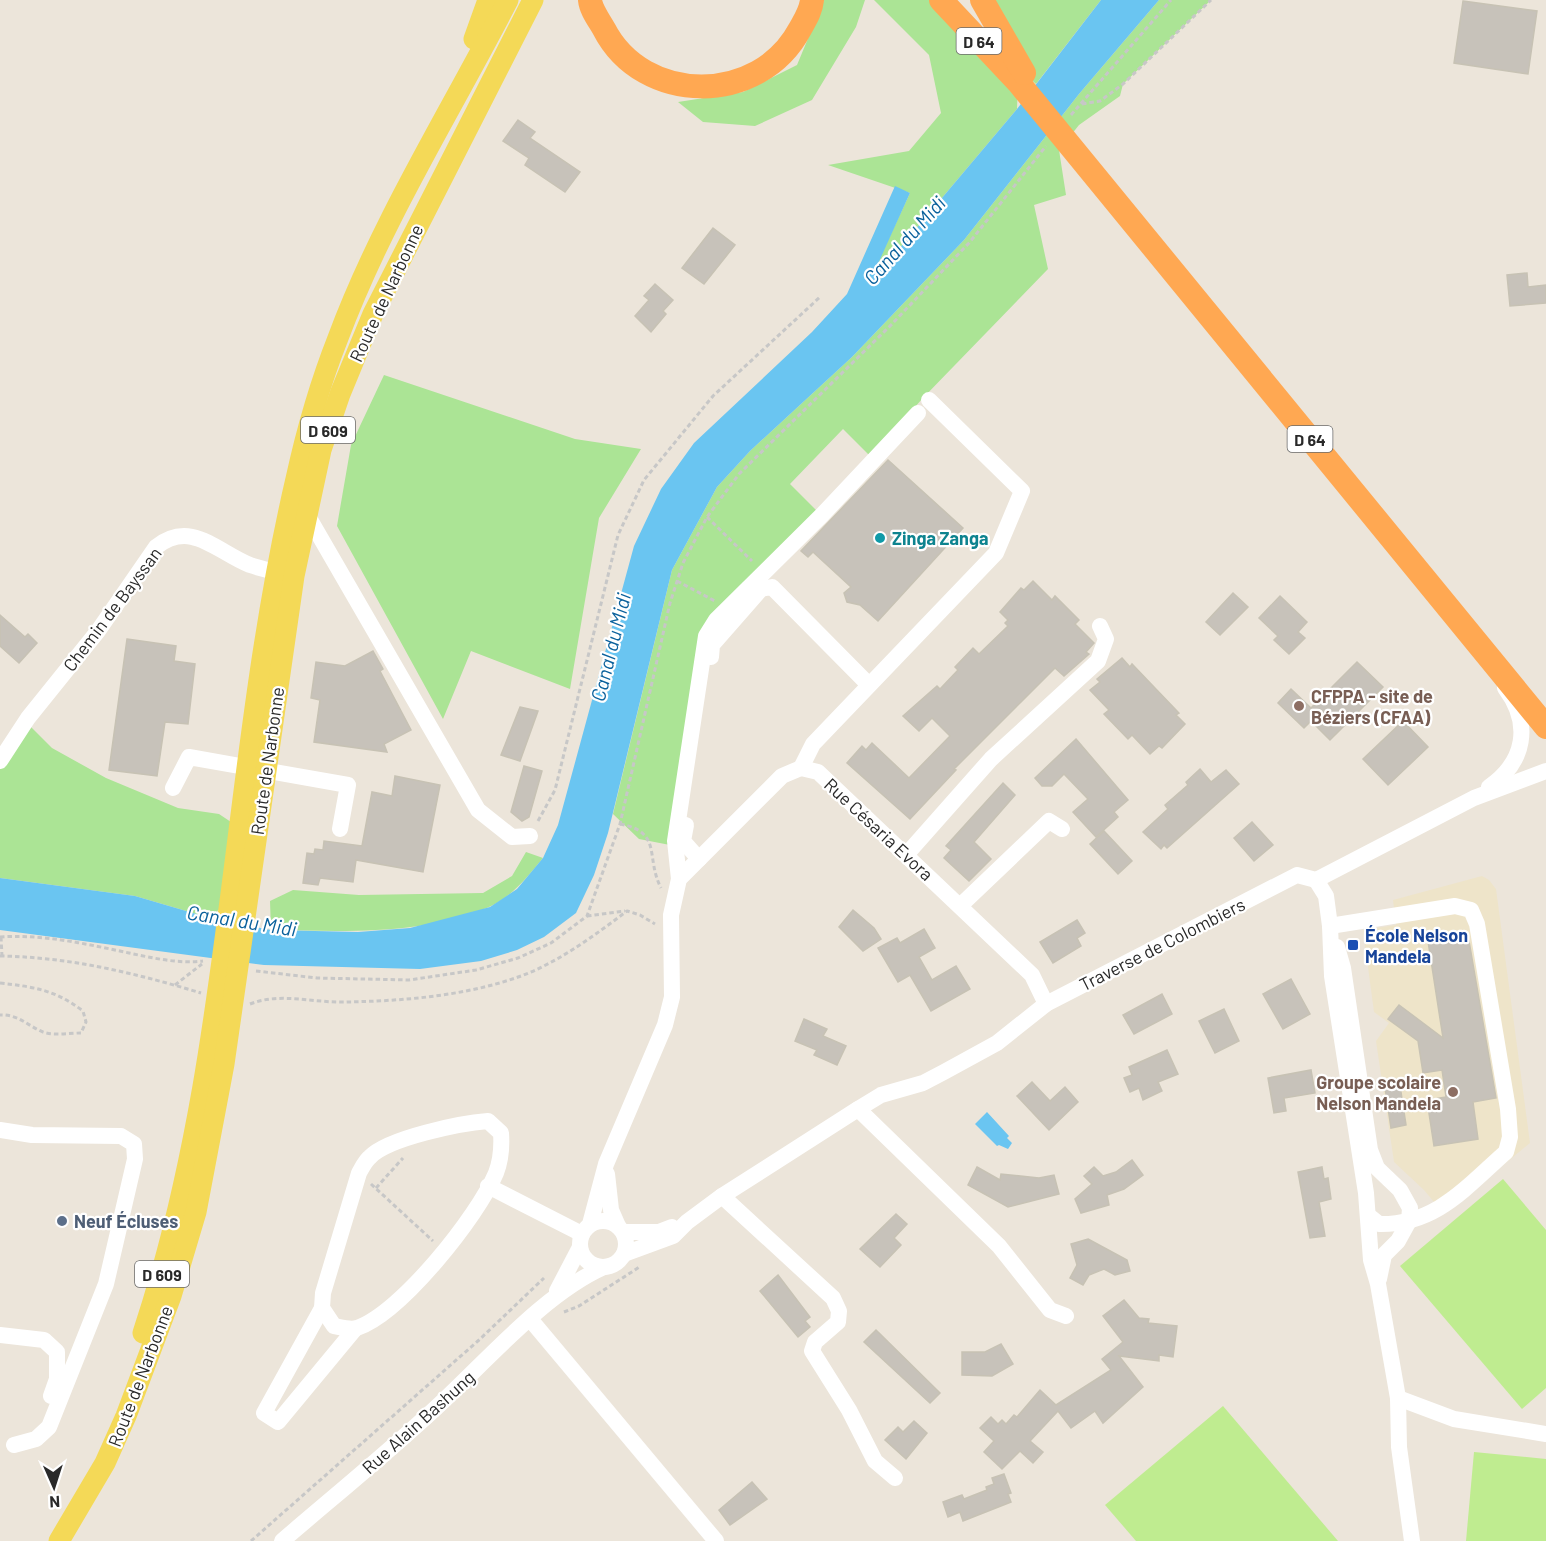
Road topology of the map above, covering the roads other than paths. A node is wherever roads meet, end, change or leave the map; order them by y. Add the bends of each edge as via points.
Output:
1 (488, 0) edge
2 (508, 0) edge
3 (533, 0) edge
4 (590, 0) edge
5 (812, 0) edge
6 (941, 0) edge
7 (955, 0) edge
8 (982, 0) edge
9 (1021, 78) junction
10 (1078, 148) junction
11 (413, 180) junction
12 (296, 475) junction
13 (306, 515) junction
14 (1413, 564) junction
15 (285, 574) junction
16 (1100, 626) dead end
17 (868, 684) junction
18 (1546, 710) edge
19 (1546, 727) edge
20 (0, 761) edge
21 (801, 768) junction
22 (257, 770) junction
23 (1546, 771) edge
24 (173, 788) dead end
25 (1474, 798) junction
26 (340, 829) dead end
27 (1062, 829) dead end
28 (530, 836) road end
29 (906, 855) junction
30 (699, 860) junction
31 (679, 879) junction
32 (1316, 880) junction
33 (961, 905) junction
34 (1330, 926) junction
35 (225, 995) junction
36 (1046, 1004) junction
37 (858, 1109) junction
38 (0, 1130) edge
39 (606, 1164) junction
40 (488, 1186) junction
41 (722, 1196) junction
42 (1369, 1216) junction
43 (1409, 1221) junction
44 (687, 1222) junction
45 (620, 1229) junction
46 (584, 1235) junction
47 (624, 1254) junction
48 (604, 1267) junction
49 (1378, 1284) junction
50 (551, 1299) junction
51 (322, 1308) junction
52 (1066, 1316) dead end
53 (530, 1319) junction
54 (355, 1329) junction
55 (0, 1335) edge
56 (1398, 1398) junction
57 (1546, 1434) edge
58 (7, 1448) edge
59 (895, 1478) dead end
60 (44, 1541) edge
61 (59, 1541) edge
62 (282, 1541) edge
63 (717, 1541) edge
64 (1413, 1541) edge

1 - 11 main road
2 - 11 main road, Route de Narbonne / D 609
3 - 13 main road, Route de Narbonne / D 609 via 374,314 336,405
4 - 5 highway via 608,37 633,65 666,80 706,88 742,82 773,64 794,41
6 - 9 highway, D 64
7 - 9 highway, D 64
8 - 9 highway
9 - 10 highway, D 64
10 - 14 highway, D 64
10 - 18 highway, D 64
11 - 12 main road, Route de Narbonne / D 609 via 374,254 338,338
12 - 13 street
12 - 15 main road, Route de Narbonne / D 609
13 - 15 main road, Route de Narbonne / D 609
13 - 28 street via 478,810 512,837
14 - 19 highway, D 64
14 - 25 street, Traverse de Colombiers via 1510,695 1520,722 1522,743 1514,764 1500,780
15 - 20 street, Chemin de Bayssan via 250,565 197,538 166,538 28,718
15 - 22 main road, Route de Narbonne / D 609
16 - 29 street via 1106,639 1098,661 991,759
17 - 21 street via 813,744
17 - 30 street via 772,587 762,589 712,645 695,781 683,841
17 - 31 street via 996,553 1022,491 923,407 822,515 726,609 706,636 675,841
21 - 29 street, Rue Césaria Evora via 818,771
21 - 30 street via 782,776
22 - 24 street via 189,758
22 - 26 street via 348,784
22 - 35 main road, Route de Narbonne / D 609
23 - 25 street, Traverse de Colombiers
25 - 32 street, Traverse de Colombiers
27 - 33 street via 1049,821
29 - 33 street, Rue Césaria Evora
30 - 31 street
31 - 39 street via 671,915 672,997 665,1025
32 - 34 street via 1326,896
32 - 36 street, Traverse de Colombiers via 1297,875
33 - 36 street, Rue Césaria Evora via 1032,975
34 - 42 street via 1332,976
34 - 43 street via 1343,968 1370,1150 1377,1168 1400,1190 1410,1208
34 - 43 street via 1455,906 1471,910 1477,924 1510,1137 1506,1152 1436,1213
35 - 60 main road, Route de Narbonne / D 609 via 180,1208 157,1292 113,1411
35 - 61 main road, Route de Narbonne / D 609 via 213,1131 196,1212 171,1296 105,1463
36 - 37 street, Traverse de Colombiers via 997,1043 923,1083 881,1095
37 - 41 street, Traverse de Colombiers
37 - 52 street via 999,1246 1050,1310
38 - 58 street via 32,1135 121,1136 134,1144 135,1159 106,1284 49,1427 36,1439
39 - 45 street via 611,1210
39 - 46 street
40 - 46 street
40 - 51 street via 502,1151 501,1133 488,1120 458,1123 386,1146 370,1157 359,1173 323,1293
40 - 54 street via 445,1252 384,1311
41 - 44 street, Traverse de Colombiers
41 - 59 street via 832,1298 839,1311 838,1322 815,1342 812,1351 875,1461
42 - 43 street via 1379,1224
42 - 49 street via 1371,1260
43 - 49 street via 1398,1242 1384,1255
44 - 45 street, Traverse de Colombiers via 659,1232
44 - 47 street, Traverse de Colombiers via 673,1236
45 - 46 street via 604,1221
45 - 47 street via 626,1240
46 - 48 street via 586,1259
46 - 50 street, Rue Alain Bashung
47 - 48 street
48 - 50 street, Rue Alain Bashung
49 - 56 street
50 - 53 street, Rue Alain Bashung
51 - 54 street via 334,1326
51 - 54 street via 264,1413 278,1422
53 - 62 street, Rue Alain Bashung via 427,1416
53 - 63 street
55 - 58 street via 44,1340 57,1352 57,1379 42,1418
56 - 57 street via 1454,1419
56 - 64 street via 1399,1447

